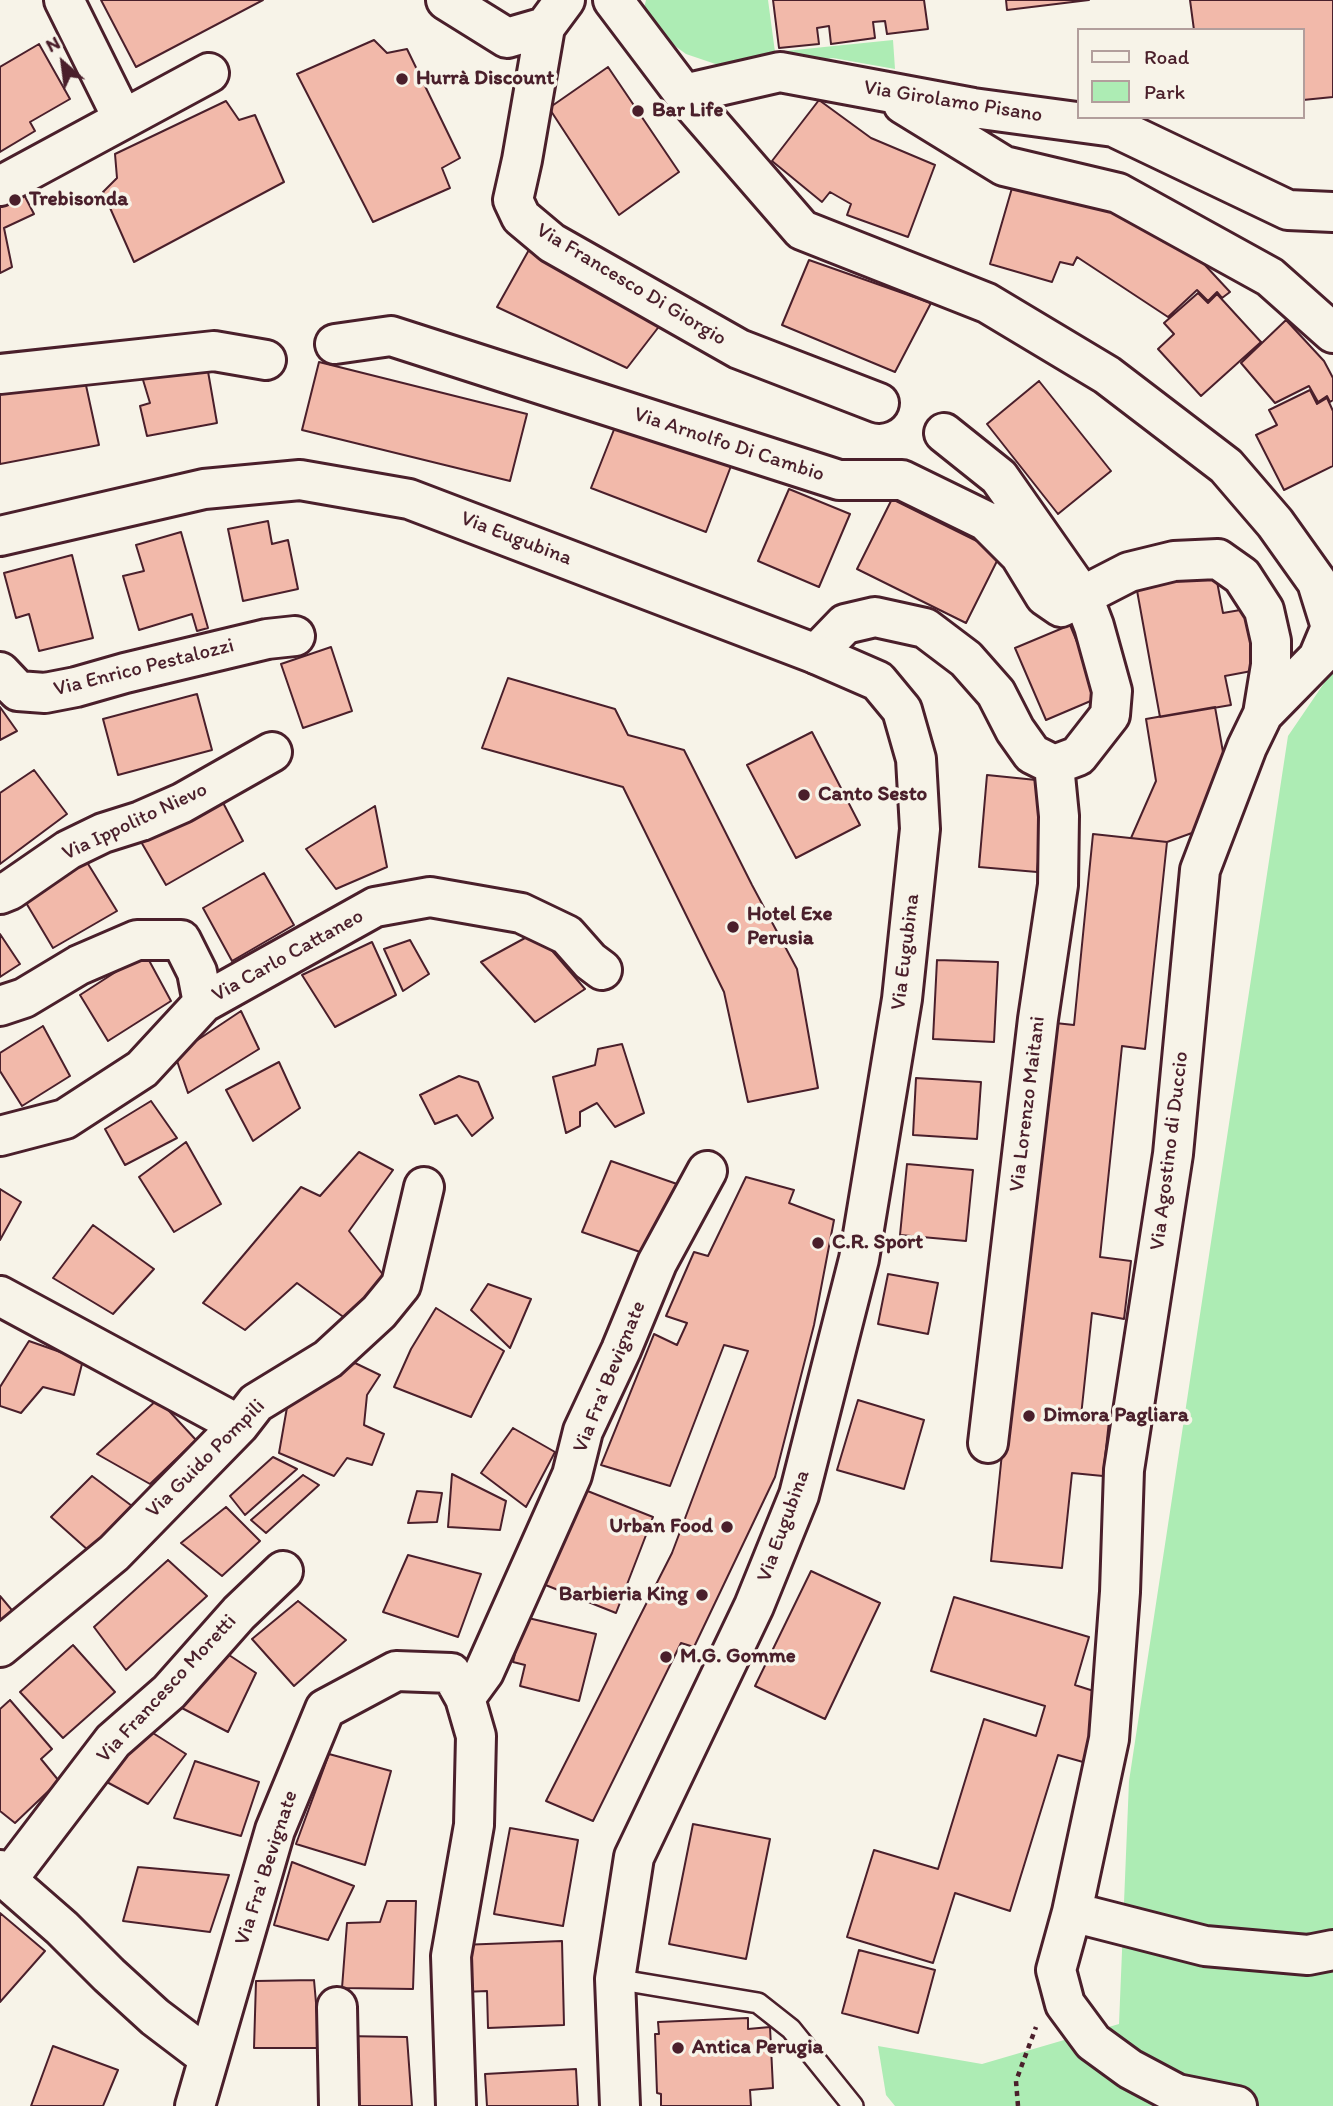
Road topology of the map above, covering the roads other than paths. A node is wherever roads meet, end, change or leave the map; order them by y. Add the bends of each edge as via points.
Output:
1 (64, 0) edge
2 (446, 0) edge
3 (613, 0) edge
4 (555, 13) edge
5 (209, 73) dead end
6 (884, 92) junction
7 (684, 94) junction
8 (123, 119) junction
9 (0, 186) edge
10 (1333, 212) edge
11 (1333, 333) edge
12 (335, 344) dead end
13 (266, 360) dead end
14 (0, 373) edge
15 (878, 403) dead end
16 (944, 433) dead end
17 (0, 536) edge
18 (1083, 597) junction
19 (295, 636) dead end
20 (816, 654) junction
21 (0, 672) edge
22 (1263, 714) junction
23 (272, 752) dead end
24 (1054, 765) junction
25 (0, 894) edge
26 (602, 970) dead end
27 (203, 1003) junction
28 (0, 1006) edge
29 (0, 1136) edge
30 (707, 1171) dead end
31 (424, 1187) dead end
32 (10, 1306) edge
33 (239, 1425) junction
34 (988, 1443) dead end
35 (283, 1571) dead end
36 (0, 1647) edge
37 (464, 1698) junction
38 (4, 1875) edge
39 (1072, 1912) junction
40 (1333, 1950) edge
41 (615, 1979) junction
42 (337, 2007) dead end
43 (209, 2058) junction
44 (195, 2106) edge
45 (339, 2106) edge
46 (456, 2106) edge
47 (620, 2106) edge
48 (853, 2106) edge
49 (1237, 2106) edge

1 - 8 street
2 - 4 street via 507,38
3 - 7 street
4 - 15 street, Via Francesco Di Giorgio via 513,200 521,217 552,243 739,349
5 - 8 street
6 - 7 street, Via Girolamo Pisano via 780,72
6 - 10 street, Via Girolamo Pisano via 1114,127 1288,210
6 - 11 street via 1004,166 1118,192 1270,277
7 - 22 street via 803,230 986,303 1107,375 1226,466 1317,582 1331,627 1318,658
8 - 9 street
12 - 18 street, Via Arnolfo Di Cambio via 391,336 839,480 902,480 986,521 1020,555 1045,596 1061,607
13 - 14 street via 214,351
16 - 18 street via 999,477
17 - 20 street, Via Eugubina via 204,489 300,480 409,499
18 - 22 street, Via Agostino di Duccio via 1129,572 1219,559 1242,576 1264,610 1271,640
18 - 24 street via 1112,691 1110,715 1078,756
19 - 21 street, Via Enrico Pestalozzi via 45,693 18,691
20 - 24 street via 845,624 875,617 925,628 967,659 996,693 1032,754
20 - 41 street, Via Eugubina via 878,681 902,710 916,760 920,828 902,999 859,1259 799,1495 754,1606 634,1857
22 - 39 street, Via Agostino di Duccio via 1200,870 1173,1154 1124,1471 1109,1739
23 - 25 street, Via Ippolito Nievo via 182,803 68,850
24 - 34 street, Via Lorenzo Maitani via 1058,885
26 - 27 street, Via Carlo Cattaneo via 567,936 521,913 430,897 375,907
27 - 28 street via 197,972 181,940 137,940
27 - 29 street, Via Carlo Cattaneo via 142,1069 65,1119
30 - 37 street, Via Fra' Bevignate via 657,1263 583,1431 567,1487 484,1672
31 - 33 street, Via Guido Pompili via 401,1285 361,1331 328,1359 256,1403
32 - 33 street
33 - 36 street, Via Guido Pompili via 114,1553
35 - 38 street, Via Francesco Moretti via 169,1692 113,1741
37 - 43 street, Via Fra' Bevignate via 451,1673 396,1671 325,1709 275,1830
37 - 46 street, Via Fra' Bevignate via 476,1735 474,1812 451,1956
38 - 43 street, Via Francesco Moretti via 155,2017
39 - 40 street via 1205,1946 1308,1955
39 - 49 street, Via Agostino di Duccio via 1056,1970 1065,2004 1093,2042 1177,2094
41 - 47 street, Via Eugubina
41 - 48 lane via 758,2003 791,2029
42 - 45 street
43 - 44 street, Via Fra' Bevignate

